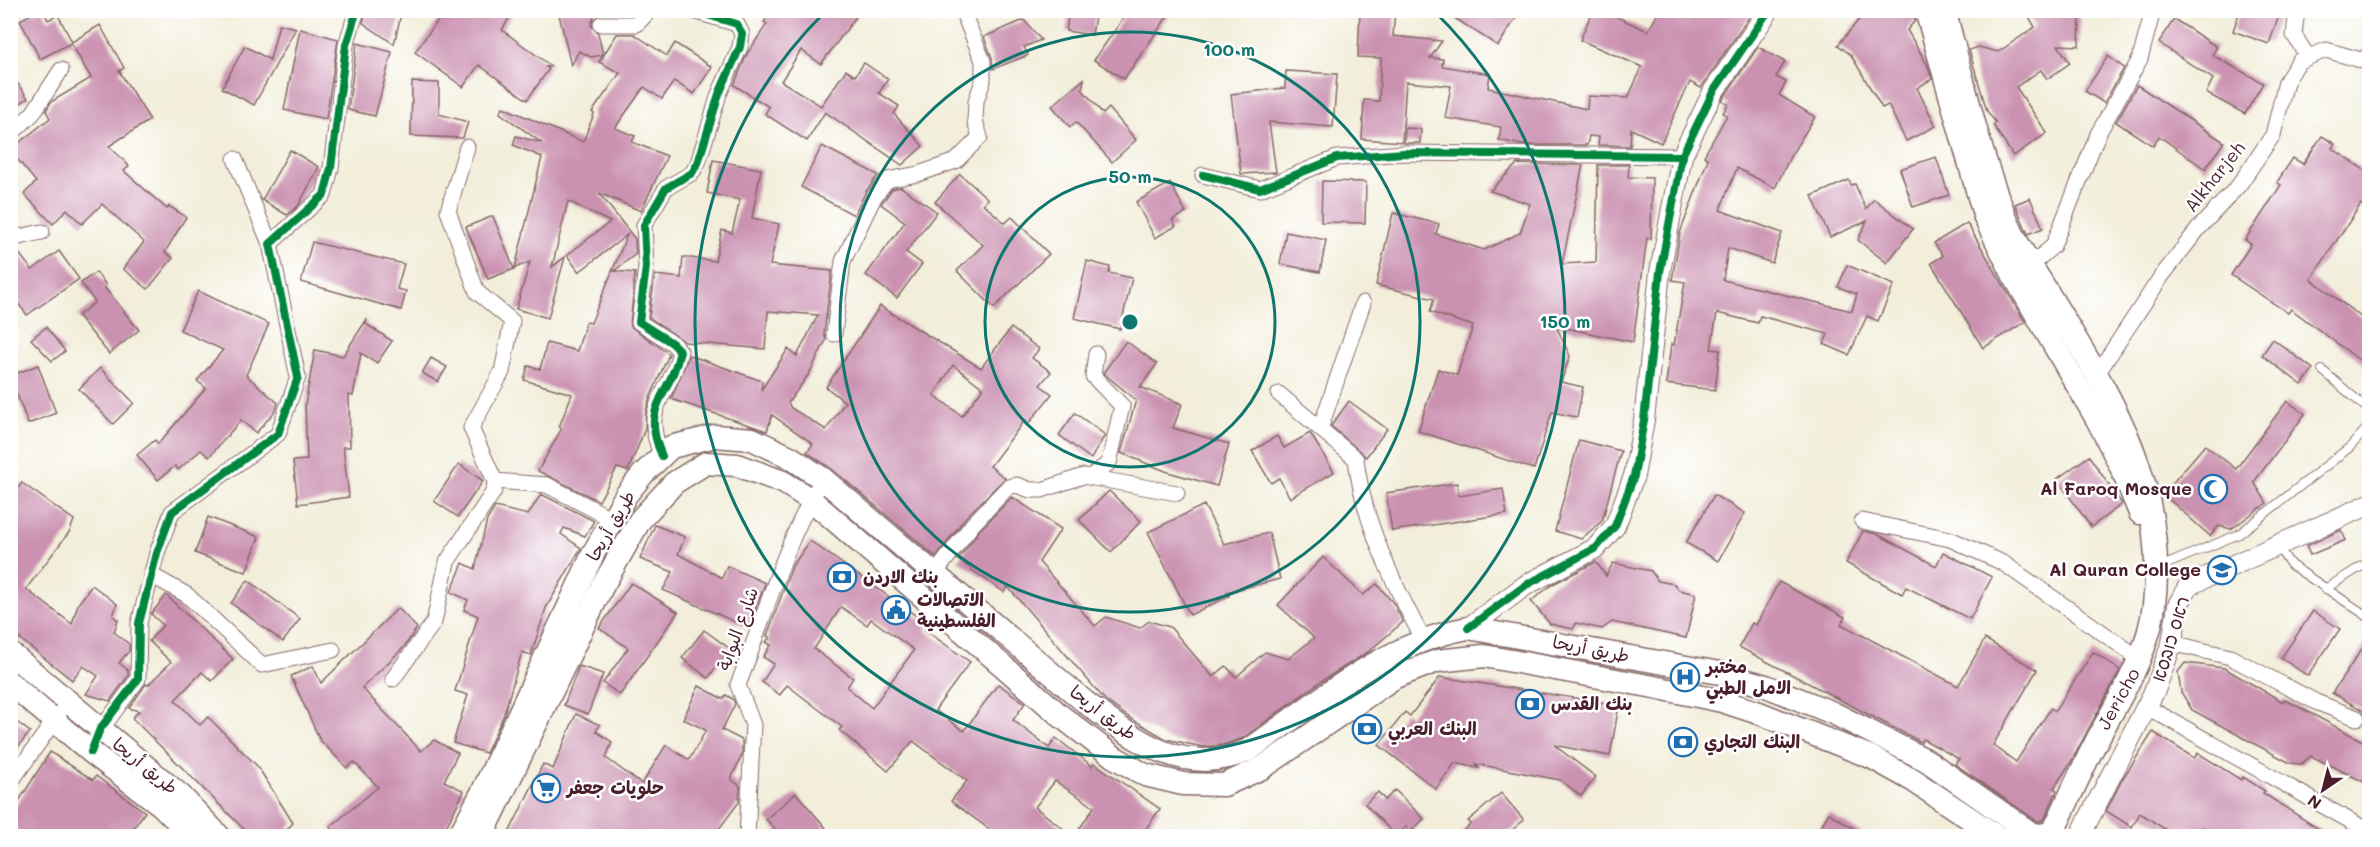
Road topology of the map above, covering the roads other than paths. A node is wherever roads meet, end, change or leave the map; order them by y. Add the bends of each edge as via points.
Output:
1 (357, 10) edge
2 (650, 10) edge
3 (691, 10) edge
4 (962, 10) edge
5 (1769, 10) edge
6 (1926, 10) edge
7 (1944, 10) edge
8 (2153, 10) edge
9 (2298, 10) edge
10 (601, 24) dead end
11 (2308, 57) junction
12 (2368, 59) edge
13 (61, 70) dead end
14 (10, 135) edge
15 (467, 147) dead end
16 (1682, 156) junction
17 (235, 159) dead end
18 (1203, 175) dead end
19 (42, 232) dead end
20 (10, 239) edge
21 (270, 244) junction
22 (2023, 271) junction
23 (1364, 303) dead end
24 (834, 334) dead end
25 (1096, 354) dead end
26 (2322, 370) dead end
27 (2097, 374) junction
28 (1279, 394) dead end
29 (2370, 411) edge
30 (2370, 425) edge
31 (1320, 429) junction
32 (662, 456) junction
33 (1090, 477) junction
34 (823, 479) junction
35 (495, 481) junction
36 (1177, 493) dead end
37 (810, 499) junction
38 (2370, 504) edge
39 (612, 519) junction
40 (1862, 521) dead end
41 (2277, 545) junction
42 (2156, 561) junction
43 (2370, 561) edge
44 (151, 575) junction
45 (934, 575) junction
46 (2325, 589) junction
47 (2370, 618) edge
48 (1468, 628) junction
49 (1515, 635) junction
50 (1422, 639) junction
51 (2172, 643) junction
52 (333, 650) dead end
53 (10, 653) edge
54 (2140, 659) junction
55 (1512, 661) junction
56 (393, 679) dead end
57 (10, 683) edge
58 (67, 702) junction
59 (2147, 707) junction
60 (2357, 718) dead end
61 (54, 721) junction
62 (100, 729) junction
63 (91, 752) junction
64 (1926, 760) junction
65 (1914, 781) junction
66 (10, 783) edge
67 (2370, 832) edge
68 (2053, 833) edge
69 (192, 837) edge
70 (219, 837) edge
71 (459, 837) edge
72 (482, 837) edge
73 (747, 837) edge
74 (1996, 837) edge
75 (2080, 837) edge

1 - 21 street via 346,45 331,168 324,195
2 - 10 street via 637,24
3 - 32 street via 737,24 742,34 698,163 692,173 666,188 644,225 646,267 639,322 680,351 678,366 656,406 652,425
4 - 24 street via 983,61 975,121 980,137 956,161 886,180 843,261
5 - 16 street via 1713,92
6 - 22 main road via 1985,218
7 - 22 main road via 1986,164
8 - 22 street via 2140,59 2098,134 2053,246
9 - 11 street via 2294,36
11 - 12 street via 2326,50
11 - 27 street, Alkharjeh via 2299,61 2286,82 2273,135 2239,185 2161,277
13 - 14 street via 33,113
15 - 35 street via 448,211 477,292 512,321 502,372 471,428
16 - 18 street via 1404,153 1348,157 1260,189
16 - 48 street via 1660,272 1644,420 1627,502 1615,526 1596,548 1526,585
17 - 21 street
19 - 20 street
21 - 44 street via 298,377 278,434 172,512
22 - 27 main road, Jericho
22 - 42 main road via 2059,351 2117,458
23 - 31 street
25 - 33 street via 1093,376 1122,406 1109,463
26 - 29 lane
27 - 42 main road, Jericho via 2121,417 2142,472 2154,521
28 - 31 street
30 - 42 lane via 2350,447 2239,534
31 - 50 street via 1356,459 1358,478 1389,575
32 - 34 main road, طريق أريحا via 671,447 715,436 752,439
32 - 39 main road, طريق أريحا via 626,495
33 - 36 street
33 - 45 street via 1042,490 1017,485 1008,488 972,525
34 - 37 street, شارع البوابة
34 - 45 main road, طريق أريحا
35 - 39 street via 547,485
35 - 56 street via 494,491 447,562 435,622
37 - 55 main road, طريق أريحا via 1062,717 1114,757 1145,775 1183,784 1224,785 1262,768 1395,677 1437,661 1484,656
37 - 72 main road, طريق أريحا via 783,482 737,465 706,463 674,483 640,520 602,587
37 - 73 street, شارع البوابة via 738,685 753,725
38 - 41 street, ראס כובסא
39 - 71 main road, طريق أريحا
40 - 54 street via 1950,539 2003,563
41 - 46 lane via 2291,565
41 - 51 street, ראס כובסא via 2189,585 2178,605
42 - 54 main road, Jericho via 2154,606
43 - 46 lane
44 - 52 street via 187,596 261,665
44 - 62 street via 139,623 138,679
45 - 50 main road, طريق أريحا via 1128,735 1171,756 1203,762 1249,750 1380,659
46 - 47 lane
48 - 49 main road, طريق أريحا
48 - 50 main road, طريق أريحا
49 - 55 main road
49 - 64 main road, طريق أريحا via 1720,673 1766,686 1833,713
51 - 59 street, ראס כובסא
51 - 60 street via 2230,657 2316,702
53 - 58 main road, طريق أريحا
54 - 68 main road, Jericho
55 - 65 main road, طريق أريحا via 1722,701 1842,744
57 - 61 main road, طريق أريحا
58 - 61 street
58 - 62 main road, طريق أريحا
59 - 67 street
59 - 75 street, ראס כובסא
61 - 63 main road, طريق أريحا
61 - 66 street
62 - 63 street
62 - 70 main road, طريق أريحا via 181,796
63 - 69 main road, طريق أريحا via 161,805
64 - 65 main road
64 - 68 main road, طريق أريحا via 2032,834
65 - 74 main road

